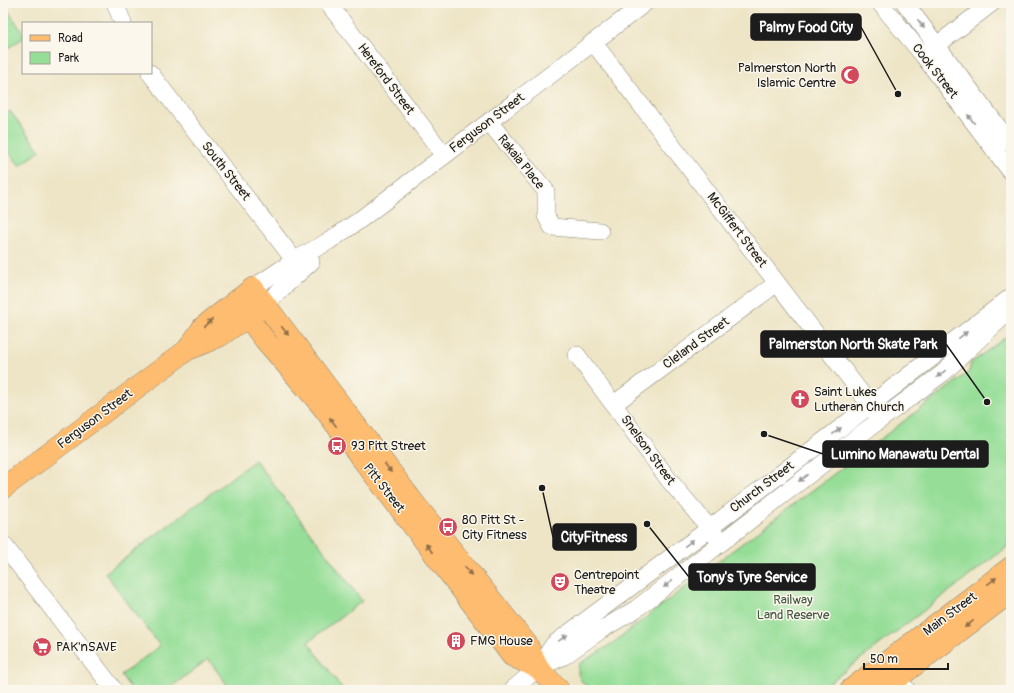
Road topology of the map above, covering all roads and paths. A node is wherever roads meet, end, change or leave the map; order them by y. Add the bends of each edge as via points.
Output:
1 (115, 3) edge
2 (328, 3) edge
3 (880, 3) edge
4 (905, 3) edge
5 (992, 3) edge
6 (634, 6) edge
7 (123, 22) edge
8 (593, 42) junction
9 (937, 45) junction
10 (923, 56) junction
11 (151, 74) edge
12 (489, 122) junction
13 (1001, 130) junction
14 (987, 141) junction
15 (1011, 144) edge
16 (444, 155) junction
17 (1011, 172) edge
18 (600, 231) dead end
19 (298, 265) junction
20 (777, 283) junction
21 (259, 296) junction
22 (1011, 297) edge
23 (241, 309) junction
24 (1011, 311) edge
25 (577, 355) dead end
26 (614, 404) junction
27 (870, 406) junction
28 (881, 420) junction
29 (3, 488) edge
30 (409, 509) junction
31 (710, 528) junction
32 (721, 542) junction
33 (3, 544) edge
34 (1011, 567) edge
35 (1011, 592) edge
36 (538, 668) junction
37 (896, 686) edge
38 (114, 690) edge
39 (512, 690) edge
40 (559, 690) edge
41 (850, 690) edge

1 - 7 street
2 - 16 street, Hereford Street
3 - 10 street, Cook Street
4 -> 9 street, Cook Street
5 - 9 street
6 - 8 street, Ferguson Street
8 - 12 street, Ferguson Street
8 - 20 street, McGiffert Street
9 - 10 street
9 - 13 street, Cook Street
14 -> 10 street, Cook Street
11 - 19 street, South Street
12 - 16 street, Ferguson Street
12 - 18 street, Rakaia Place via 546,191 546,216 552,227
13 - 14 street
13 - 15 street, Cook Street
14 - 17 street, Cook Street
16 - 19 street, Ferguson Street
19 - 21 street, Ferguson Street
20 - 26 street, Cleland Street
20 - 27 street, McGiffert Street
21 - 23 main road, Ferguson Street
21 -> 30 main road, Pitt Street
27 -> 22 street, Church Street
23 - 29 main road, Ferguson Street via 210,341 187,350
30 -> 23 main road, Pitt Street
24 -> 28 street, Church Street via 943,373
25 - 26 street, Snelson Street
26 - 31 street, Snelson Street via 669,480
27 - 28 street, McGiffert Street
31 -> 27 street, Church Street
28 -> 32 street, Church Street
30 - 36 main road, Pitt Street via 527,644
31 - 32 street, Snelson Street
36 -> 31 street, Church Street via 554,644
32 -> 36 street, Church Street via 632,612 564,656
33 - 38 street
41 -> 34 main road, Main Street
35 -> 37 main road, Main Street
36 - 39 street, Church Street
36 - 40 main road, Pitt Street

